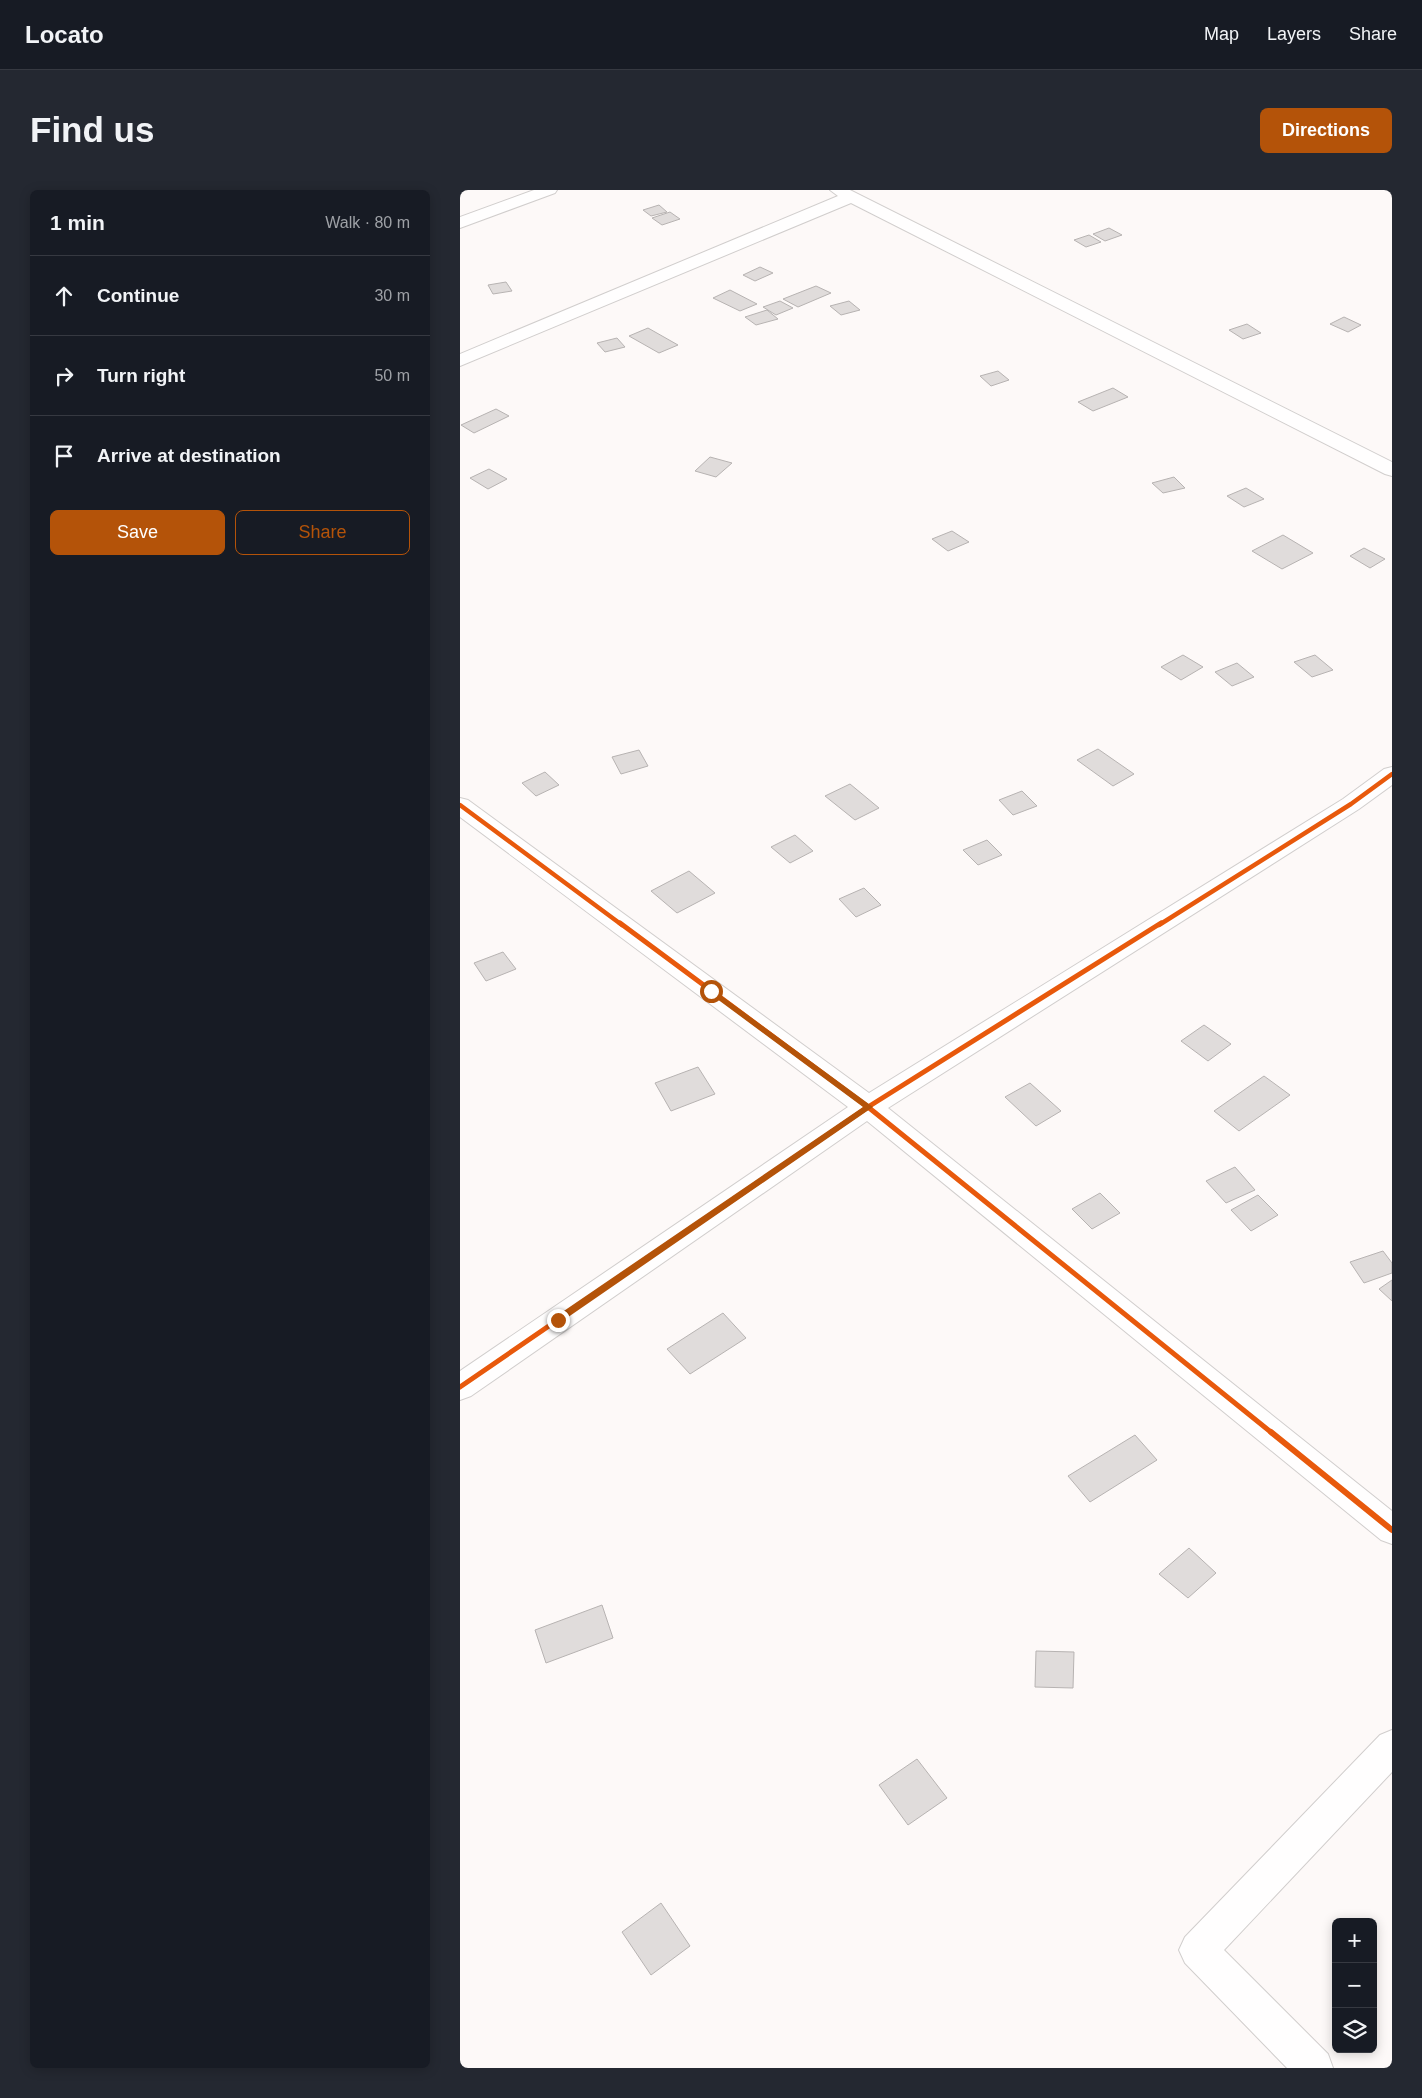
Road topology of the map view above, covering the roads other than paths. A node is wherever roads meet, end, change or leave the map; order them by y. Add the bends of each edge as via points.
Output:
1 (550, 190) edge
2 (844, 193) edge
3 (460, 223) edge
4 (460, 361) edge
5 (1392, 470) edge
6 (1392, 774) edge
7 (460, 804) edge
8 (868, 1107) junction
9 (460, 1387) edge
10 (1392, 1530) edge
11 (1392, 1747) edge
12 (1314, 2068) edge

1 - 3 street
2 - 4 street
2 - 5 street
6 - 8 street via 1342,809
7 - 8 street
8 - 9 street
8 - 10 street
11 - 12 street via 1198,1950

